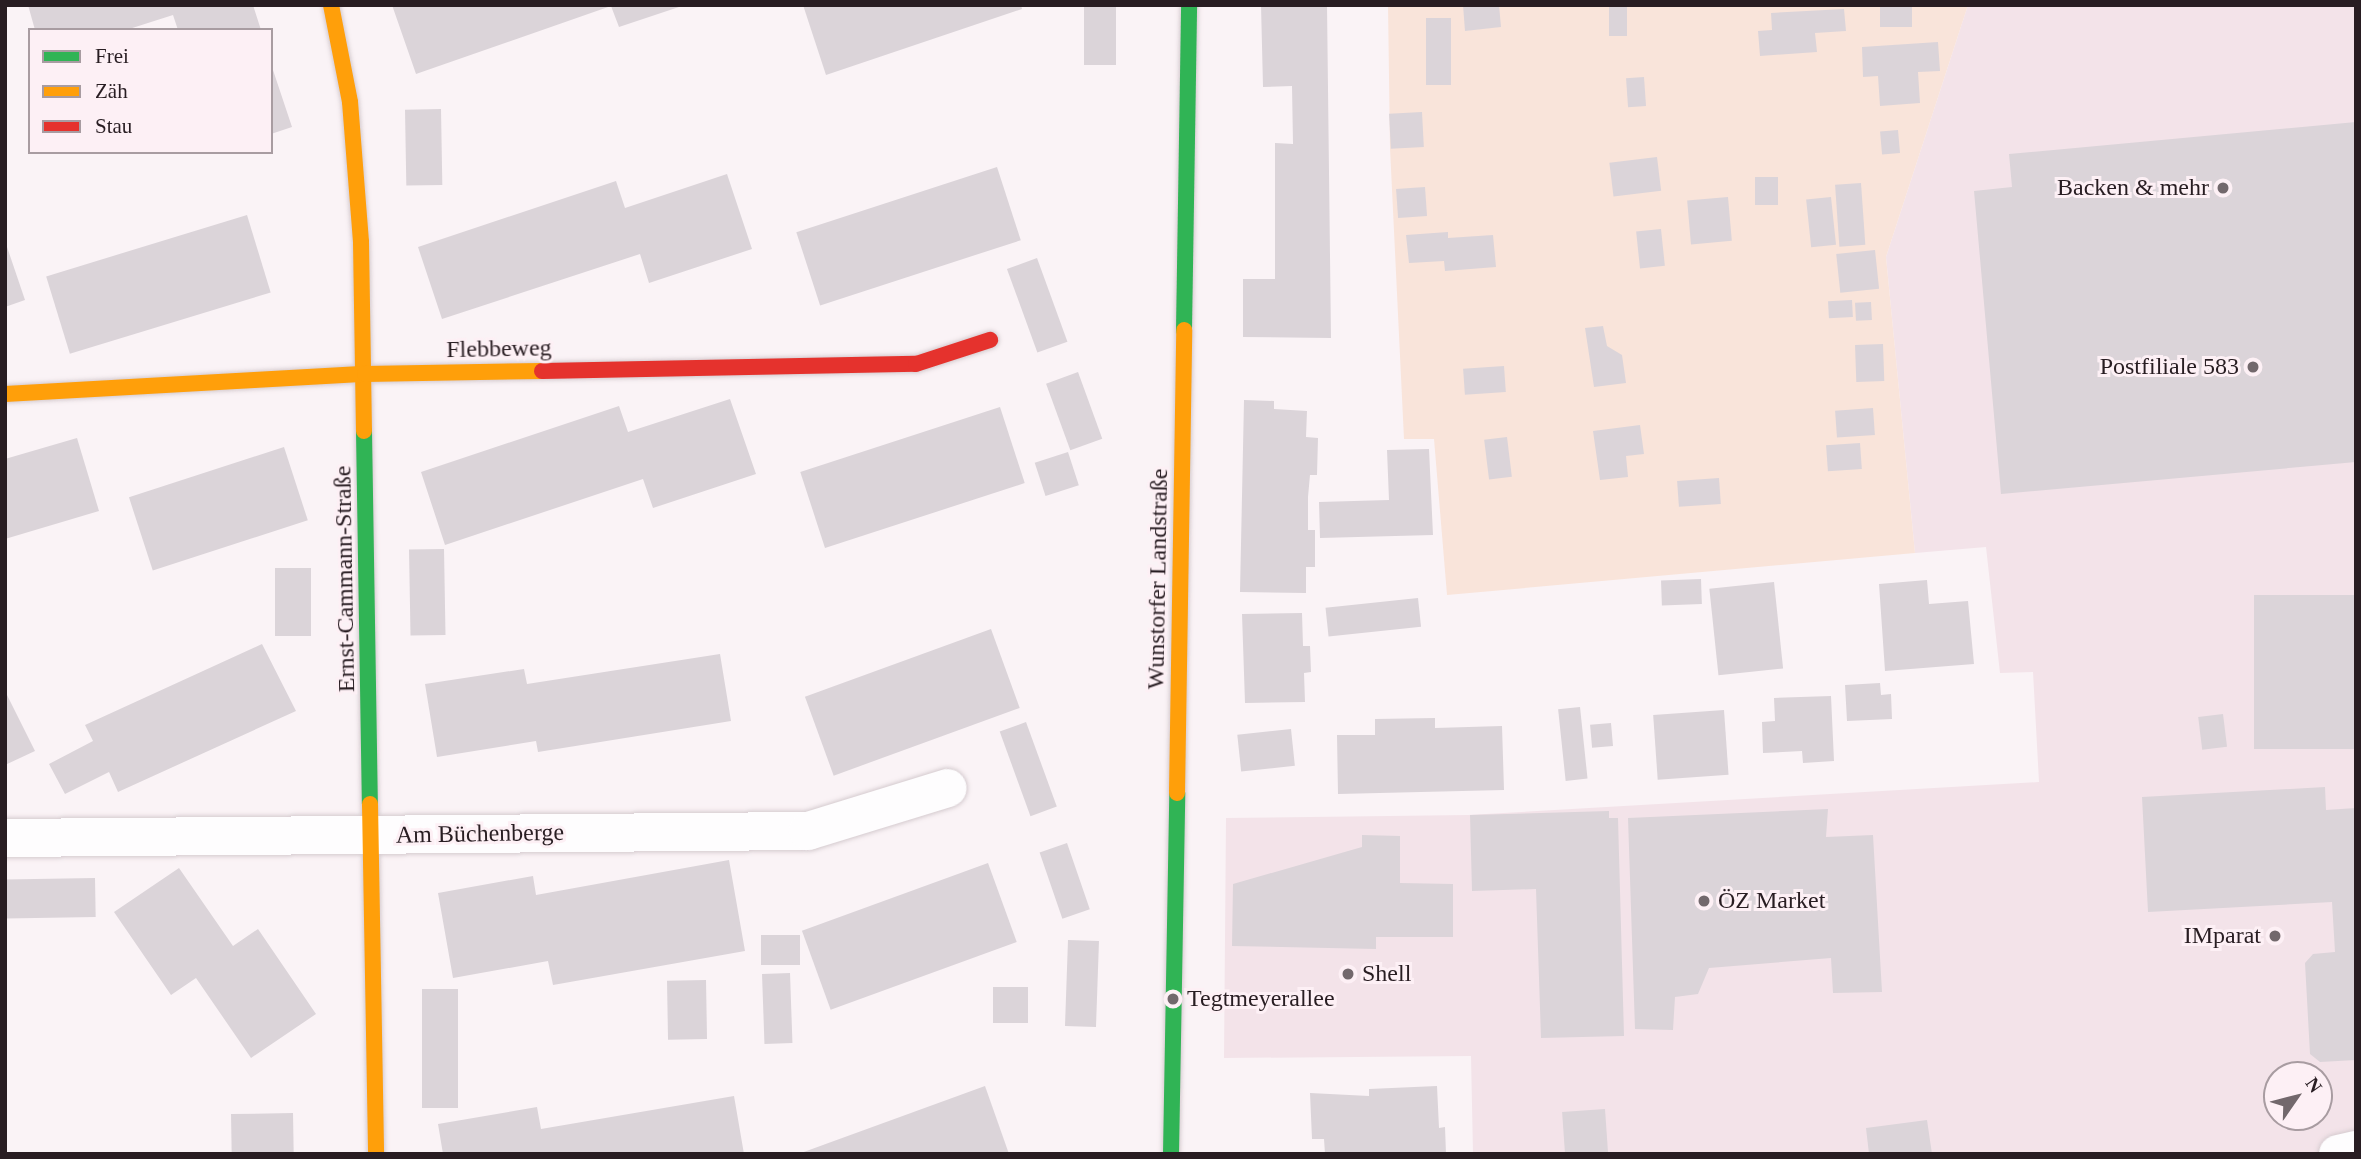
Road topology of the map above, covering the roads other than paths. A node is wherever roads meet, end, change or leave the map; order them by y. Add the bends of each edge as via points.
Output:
1 (331, 5) edge
2 (1189, 5) edge
3 (990, 340) dead end
4 (365, 374) junction
5 (5, 394) edge
6 (948, 788) dead end
7 (370, 835) junction
8 (5, 838) edge
9 (2356, 1150) edge
10 (376, 1154) edge
11 (1171, 1154) edge
12 (2338, 1154) edge

1 - 4 street, Ernst-Cammann-Straße via 350,102
2 - 11 street, Wunstorfer Landstraße
3 - 4 street, Flebbeweg via 916,364
4 - 5 street, Flebbeweg
4 - 7 street, Ernst-Cammann-Straße
6 - 7 street, Am Büchenberge via 808,831
7 - 8 street, Am Büchenberge
7 - 10 street, Ernst-Cammann-Straße
9 - 12 street

